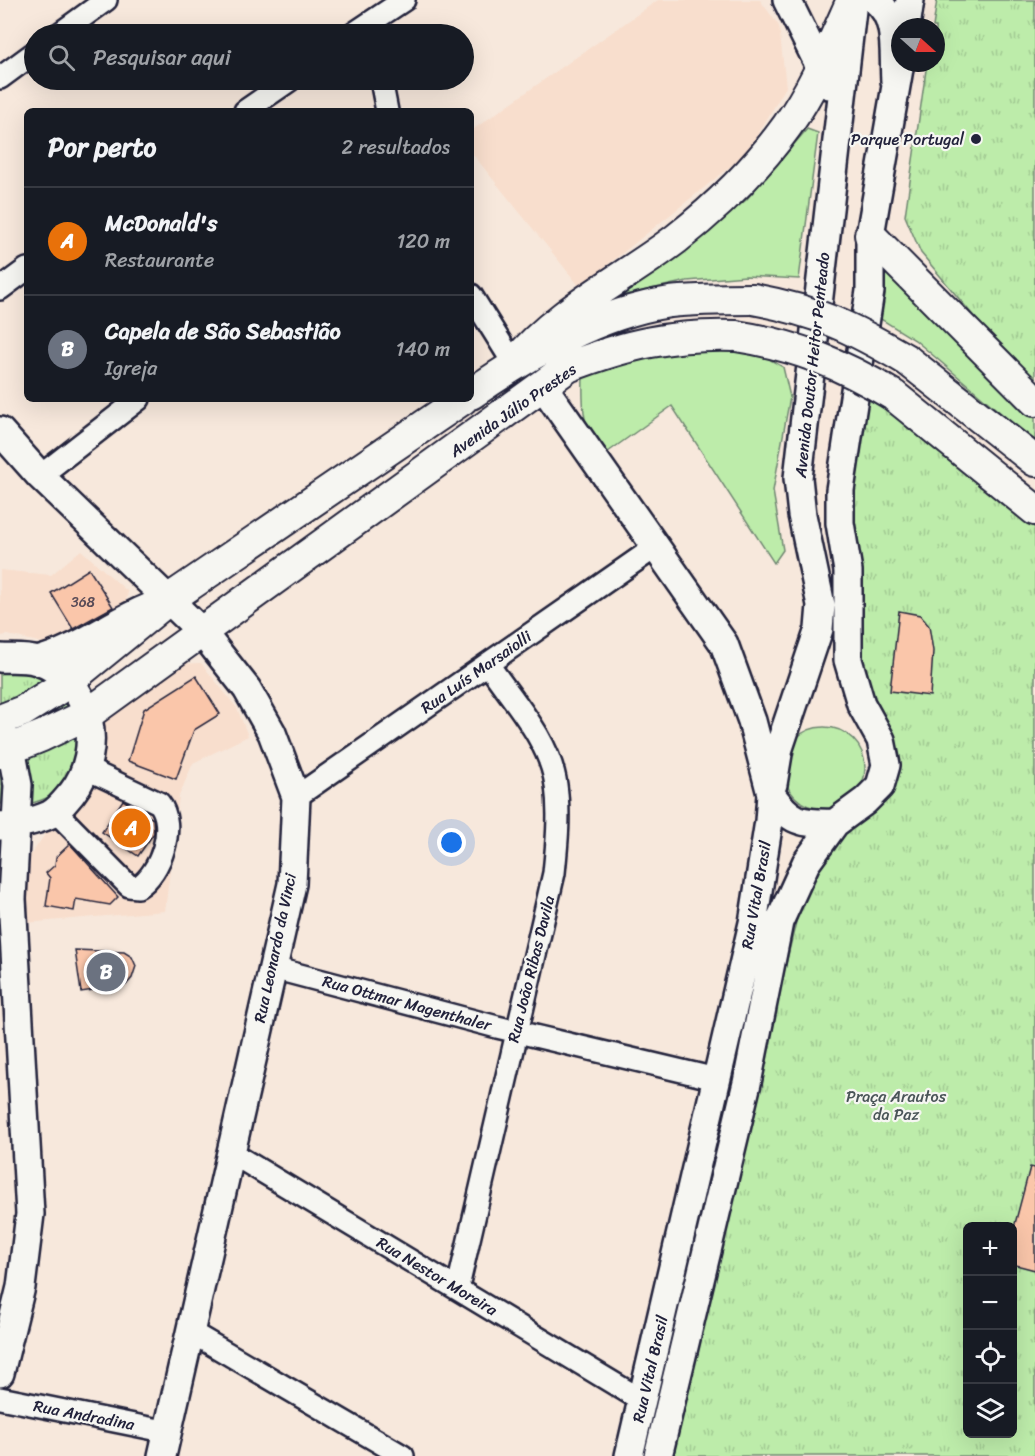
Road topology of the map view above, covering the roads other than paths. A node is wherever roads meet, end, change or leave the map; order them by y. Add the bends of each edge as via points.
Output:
1 (106, 0) edge
2 (404, 0) edge
3 (787, 0) edge
4 (853, 0) edge
5 (875, 0) edge
6 (910, 0) edge
7 (378, 17) edge
8 (907, 18) edge
9 (73, 24) edge
10 (24, 60) edge
11 (819, 70) junction
12 (899, 72) edge
13 (0, 78) edge
14 (275, 90) edge
15 (383, 90) edge
16 (896, 91) junction
17 (249, 108) edge
18 (386, 108) edge
19 (837, 123) junction
20 (870, 235) junction
21 (24, 271) edge
22 (0, 289) edge
23 (474, 300) edge
24 (514, 364) junction
25 (543, 386) junction
26 (474, 392) edge
27 (1035, 401) edge
28 (135, 402) edge
29 (459, 402) edge
30 (0, 431) edge
31 (1035, 461) edge
32 (40, 476) junction
33 (1035, 510) edge
34 (657, 546) junction
35 (168, 600) junction
36 (202, 632) junction
37 (0, 658) edge
38 (36, 661) junction
39 (488, 664) junction
40 (68, 681) junction
41 (88, 714) junction
42 (0, 720) edge
43 (4, 744) edge
44 (87, 769) junction
45 (771, 794) junction
46 (296, 797) junction
47 (52, 813) junction
48 (835, 823) junction
49 (8, 825) edge
50 (2, 865) edge
51 (12, 899) junction
52 (273, 968) junction
53 (516, 1031) junction
54 (716, 1079) junction
55 (230, 1152) junction
56 (458, 1287) junction
57 (189, 1331) junction
58 (0, 1373) edge
59 (0, 1398) edge
60 (643, 1401) junction
61 (166, 1444) edge
62 (379, 1449) edge
63 (403, 1456) edge
64 (629, 1456) edge
65 (658, 1456) edge

1 - 9 street
2 - 7 street
3 - 11 main road
4 - 11 highway
4 - 19 main road, Avenida Doutor Heitor Penteado
5 - 16 main road via 885,7 891,22
6 - 8 main road
10 - 13 street
11 - 19 main road via 830,86
11 - 24 highway via 789,124 722,200 675,239 532,340
12 - 16 main road
14 - 17 street
15 - 18 street
16 - 20 main road
19 - 45 main road, Avenida Doutor Heitor Penteado via 798,478 821,605 819,629 779,748
20 - 27 highway
20 - 48 main road via 870,291 840,490 840,523 848,571 850,670 861,704 881,740 886,765 880,786
21 - 22 street
23 - 24 street
24 - 26 highway, Avenida Júlio Prestes
24 - 31 highway, Avenida Júlio Prestes, bridge via 618,314 670,303 753,299 825,316 857,331 907,360
25 - 33 highway, Avenida Júlio Prestes, bridge via 568,368 640,342 736,336 795,349 847,368 893,395
25 - 34 main road, Rua Vital Brasil
25 - 36 highway, Avenida Júlio Prestes
28 - 32 street
29 - 35 highway
30 - 32 main road, Rua Leonardo da Vinci
32 - 35 main road, Rua Leonardo da Vinci
34 - 39 street, Rua Luís Marsaiolli
34 - 45 main road, Rua Vital Brasil via 724,644 752,721
35 - 36 main road, Rua Leonardo da Vinci
35 - 38 main road via 55,656
35 - 40 highway
36 - 41 highway, Avenida Júlio Prestes
36 - 46 main road, Rua Leonardo da Vinci via 247,689 272,734
37 - 38 main road
38 - 40 main road
39 - 46 street, Rua Luís Marsaiolli
39 - 53 street, Rua João Ribas Davila via 544,747 556,783 558,829 554,873
40 - 41 main road
40 - 42 highway via 40,701
41 - 43 highway, Avenida Júlio Prestes
41 - 44 main road via 92,736
43 - 49 main road via 18,785
44 - 47 main road
44 - 47 street via 159,803 165,810 168,818 163,852 146,882 138,887 129,885
45 - 48 main road via 785,814 813,824
45 - 54 main road, Rua Vital Brasil via 753,923
46 - 52 main road, Rua Leonardo da Vinci via 292,884
47 - 49 main road
47 - 51 main road via 29,839 20,859
48 - 65 main road, Rua Vital Brasil via 806,863 779,922 747,1083
49 - 51 main road
50 - 51 main road
51 - 58 main road via 30,1214 21,1287
52 - 53 street, Rua Ottmar Magenthaler
52 - 55 main road, Rua Leonardo da Vinci
53 - 54 street, Rua Ottmar Magenthaler
53 - 56 street, Rua João Ribas Davila
54 - 60 main road, Rua Vital Brasil
55 - 56 street, Rua Nestor Moreira
55 - 57 main road, Rua Leonardo da Vinci
56 - 60 street, Rua Nestor Moreira
57 - 61 main road, Rua Leonardo da Vinci
57 - 62 street
59 - 61 street, Rua Andradina
60 - 64 main road, Rua Vital Brasil
62 - 63 street

